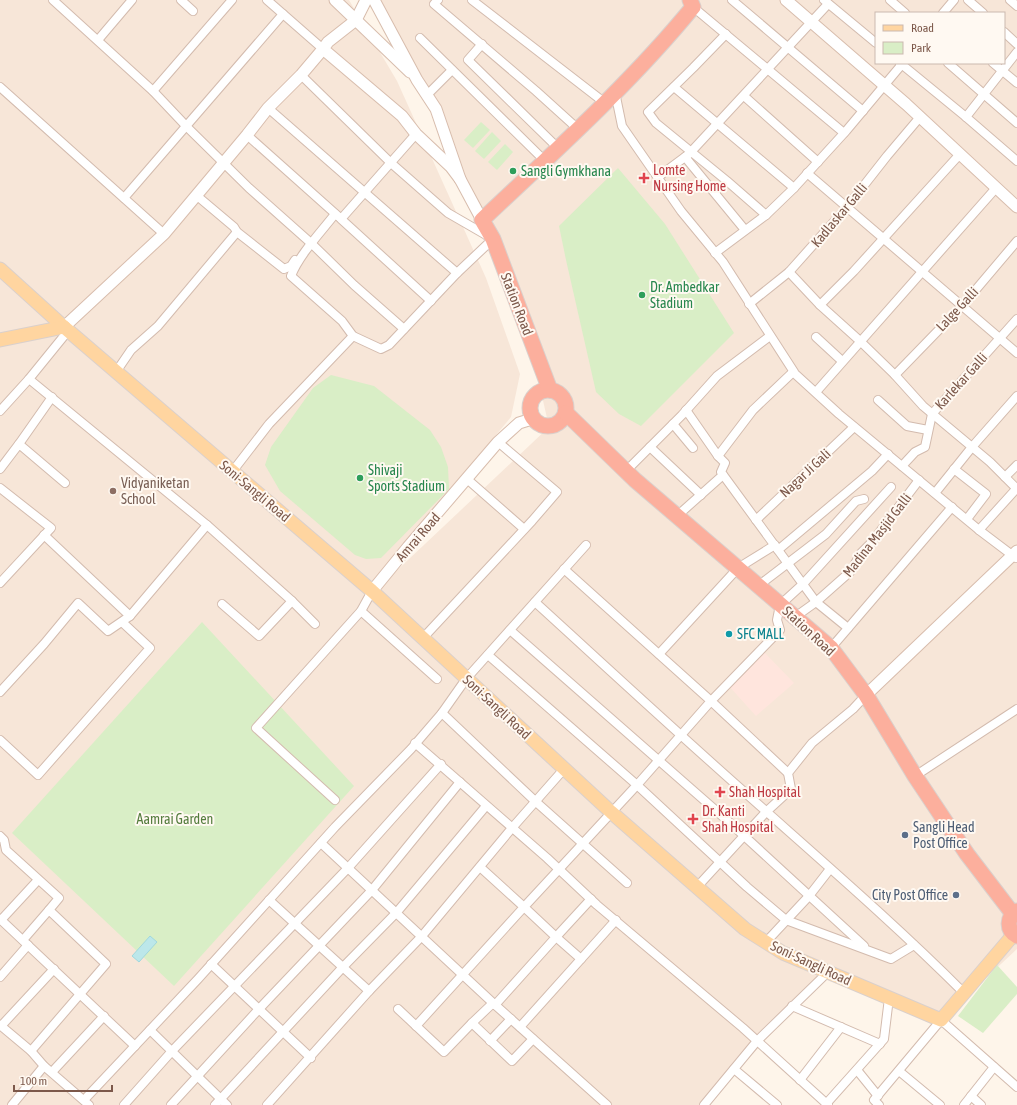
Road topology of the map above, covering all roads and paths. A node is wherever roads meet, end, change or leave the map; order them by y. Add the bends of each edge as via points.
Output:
1 (54, 0) edge
2 (181, 0) edge
3 (232, 0) edge
4 (267, 0) edge
5 (335, 0) edge
6 (366, 0) edge
7 (374, 0) edge
8 (438, 0) edge
9 (472, 0) edge
10 (732, 0) edge
11 (786, 0) edge
12 (890, 0) edge
13 (968, 0) edge
14 (1010, 0) edge
15 (952, 1) edge
16 (127, 2) edge
17 (694, 2) edge
18 (826, 2) edge
19 (1017, 6) edge
20 (193, 11) dead end
21 (904, 12) edge
22 (944, 12) edge
23 (981, 12) edge
24 (283, 14) junction
25 (356, 20) junction
26 (812, 22) junction
27 (1005, 33) edge
28 (726, 34) junction
29 (420, 38) dead end
30 (98, 40) junction
31 (875, 42) edge
32 (482, 44) junction
33 (1017, 44) edge
34 (788, 48) junction
35 (324, 49) junction
36 (1017, 52) edge
37 (901, 64) edge
38 (903, 64) edge
39 (949, 64) edge
40 (994, 64) edge
41 (452, 70) junction
42 (768, 70) junction
43 (1002, 70) junction
44 (300, 75) junction
45 (417, 80) junction
46 (1017, 83) edge
47 (884, 86) junction
48 (0, 87) edge
49 (674, 87) junction
50 (153, 91) junction
51 (984, 94) junction
52 (427, 95) junction
53 (744, 96) junction
54 (610, 97) junction
55 (268, 108) junction
56 (862, 111) junction
57 (920, 117) junction
58 (966, 117) junction
59 (1017, 123) edge
60 (718, 124) junction
61 (185, 126) junction
62 (578, 129) junction
63 (844, 132) junction
64 (416, 134) junction
65 (247, 135) junction
66 (558, 148) junction
67 (692, 151) junction
68 (960, 154) junction
69 (685, 157) junction
70 (544, 161) junction
71 (1017, 161) edge
72 (223, 162) junction
73 (818, 162) junction
74 (391, 163) junction
75 (807, 174) junction
76 (658, 178) junction
77 (460, 179) junction
78 (794, 188) junction
79 (996, 188) junction
80 (365, 192) junction
81 (196, 195) junction
82 (124, 198) junction
83 (847, 207) junction
84 (1017, 207) edge
85 (766, 215) junction
86 (338, 217) junction
87 (482, 220) junction
88 (745, 230) junction
89 (237, 232) junction
90 (164, 234) junction
91 (883, 238) junction
92 (493, 239) junction
93 (1017, 242) edge
94 (312, 244) junction
95 (715, 253) junction
96 (0, 269) edge
97 (922, 271) junction
98 (789, 272) junction
99 (457, 273) junction
100 (431, 301) junction
101 (750, 304) junction
102 (820, 305) junction
103 (962, 306) junction
104 (1017, 319) edge
105 (66, 329) junction
106 (404, 329) junction
107 (353, 336) junction
108 (770, 336) junction
109 (816, 337) dead end
110 (1000, 338) junction
111 (0, 340) edge
112 (860, 341) junction
113 (1017, 353) edge
114 (842, 361) junction
115 (116, 372) junction
116 (792, 372) junction
117 (895, 375) junction
118 (29, 379) junction
119 (550, 390) junction
120 (816, 392) junction
121 (1017, 396) edge
122 (52, 397) junction
123 (878, 400) dead end
124 (686, 410) junction
125 (0, 411) edge
126 (566, 413) junction
127 (932, 414) junction
128 (532, 419) junction
129 (672, 424) junction
130 (854, 427) junction
131 (928, 430) junction
132 (498, 442) junction
133 (19, 444) junction
134 (650, 447) junction
135 (972, 447) junction
136 (694, 448) dead end
137 (888, 454) junction
138 (718, 456) junction
139 (1017, 465) edge
140 (902, 466) junction
141 (0, 469) edge
142 (954, 469) junction
143 (626, 471) junction
144 (232, 472) junction
145 (723, 475) junction
146 (1005, 477) junction
147 (468, 479) junction
148 (919, 480) junction
149 (65, 484) dead end
150 (891, 487) dead end
151 (0, 488) edge
152 (1017, 488) edge
153 (935, 493) junction
154 (701, 496) junction
155 (864, 499) dead end
156 (952, 507) junction
157 (677, 516) junction
158 (967, 519) junction
159 (756, 520) junction
160 (207, 525) junction
161 (524, 530) junction
162 (979, 530) junction
163 (44, 535) junction
164 (586, 545) dead end
165 (776, 548) junction
166 (1015, 555) edge
167 (788, 563) junction
168 (738, 568) junction
169 (564, 570) junction
170 (0, 583) edge
171 (803, 584) junction
172 (758, 586) junction
173 (372, 591) junction
174 (292, 601) junction
175 (535, 602) junction
176 (816, 602) junction
177 (222, 604) dead end
178 (780, 605) junction
179 (360, 611) junction
180 (130, 616) junction
181 (795, 617) junction
182 (122, 622) junction
183 (315, 624) dead end
184 (848, 628) junction
185 (510, 630) junction
186 (422, 638) junction
187 (831, 648) junction
188 (659, 654) junction
189 (488, 655) junction
190 (437, 679) dead end
191 (466, 679) junction
192 (0, 692) edge
193 (866, 695) junction
194 (710, 701) junction
195 (1017, 709) edge
196 (442, 713) junction
197 (680, 735) junction
198 (0, 740) edge
199 (415, 743) junction
200 (659, 760) junction
201 (440, 764) junction
202 (564, 768) junction
203 (788, 773) junction
204 (915, 776) junction
205 (460, 782) junction
206 (637, 785) junction
207 (335, 800) dead end
208 (536, 801) junction
209 (486, 806) junction
210 (611, 812) junction
211 (766, 812) junction
212 (512, 828) junction
213 (745, 836) junction
214 (1, 842) edge
215 (321, 843) junction
216 (583, 843) junction
217 (721, 862) junction
218 (480, 867) junction
219 (348, 868) junction
220 (559, 869) junction
221 (830, 869) junction
222 (38, 880) junction
223 (627, 883) dead end
224 (697, 888) junction
225 (372, 890) junction
226 (809, 896) junction
227 (591, 899) junction
228 (269, 900) junction
229 (524, 907) junction
230 (49, 910) junction
231 (397, 912) junction
232 (1015, 912) edge
233 (0, 919) edge
234 (616, 920) junction
235 (786, 920) junction
236 (296, 923) junction
237 (1016, 935) edge
238 (422, 936) junction
239 (556, 937) junction
240 (766, 942) junction
241 (26, 943) junction
242 (914, 945) junction
243 (319, 946) junction
244 (868, 949) junction
245 (581, 959) junction
246 (211, 964) junction
247 (343, 967) junction
248 (54, 969) junction
249 (2, 971) edge
250 (828, 972) junction
251 (463, 975) junction
252 (234, 986) junction
253 (369, 991) junction
254 (80, 993) junction
255 (964, 993) junction
256 (889, 998) junction
257 (494, 1004) junction
258 (792, 1006) junction
259 (259, 1009) junction
260 (398, 1009) dead end
261 (104, 1016) junction
262 (511, 1019) junction
263 (941, 1020) junction
264 (472, 1023) junction
265 (1, 1025) edge
266 (416, 1026) junction
267 (520, 1027) junction
268 (841, 1027) junction
269 (150, 1030) junction
270 (283, 1032) junction
271 (533, 1039) junction
272 (490, 1041) junction
273 (757, 1041) junction
274 (880, 1044) junction
275 (135, 1046) junction
276 (30, 1051) junction
277 (172, 1051) junction
278 (310, 1058) junction
279 (44, 1066) junction
280 (994, 1067) junction
281 (734, 1069) junction
282 (857, 1070) junction
283 (899, 1070) junction
284 (52, 1072) junction
285 (198, 1076) junction
286 (800, 1080) junction
287 (1017, 1087) edge
288 (971, 1096) junction
289 (875, 1101) edge
290 (87, 1102) edge
291 (221, 1103) edge
292 (827, 1104) edge
293 (12, 1105) edge
294 (124, 1105) edge
295 (172, 1105) edge
296 (267, 1105) edge
297 (607, 1105) edge
298 (704, 1105) edge
299 (777, 1105) edge
300 (940, 1105) edge
301 (964, 1105) edge
302 (981, 1105) edge

1 - 30 street
2 - 20 street
3 - 50 street
4 - 24 street
5 - 25 main road
6 - 25 main road
7 - 45 main road
8 - 32 street via 434,4
9 - 54 street
10 - 34 street
11 - 26 main road
12 - 21 street
13 - 23 street
14 - 19 street
15 - 22 street
16 - 30 street
17 - 28 street
17 - 54 highway via 671,34
18 - 26 street
18 - 31 street
24 - 35 street
24 - 61 street
25 - 35 main road via 328,42
25 - 45 main road
26 - 34 street
26 - 47 main road
27 - 33 street
28 - 42 street
28 - 49 street
29 - 41 street
30 - 50 street
32 - 62 street
32 - 66 street via 468,60
34 - 42 street
34 - 56 street
35 - 44 main road
35 - 64 main road via 402,116
36 - 43 street
37 - 47 street
38 - 58 street
39 - 51 street
40 - 43 street
41 - 52 street
41 - 70 street
42 - 53 street
42 - 63 street
43 - 46 street
43 - 51 street
44 - 55 main road
44 - 74 street
45 - 52 main road
47 - 56 street
47 - 57 main road
48 - 82 street
49 - 60 street
49 - 67 street via 648,112 656,123
50 - 61 street
51 - 58 street
51 - 59 street
52 - 77 main road via 436,109
53 - 60 street
53 - 73 street
54 - 62 highway
54 - 76 street via 622,126
55 - 65 main road
55 - 80 street
56 - 63 street
57 - 68 main road
57 - 83 street, Kadlaskar Galli
58 - 71 street
60 - 67 street
60 - 78 street
61 - 72 street
61 - 82 street
62 - 66 highway
63 - 73 street
64 - 74 street
64 - 77 main road
65 - 72 main road
65 - 86 street
66 - 70 highway
67 - 69 street
67 - 85 street
68 - 79 main road
68 - 91 street
69 - 76 street
69 - 88 street
70 - 87 highway
72 - 81 main road
72 - 94 street
73 - 75 street
74 - 80 street
74 - 92 street via 448,213
75 - 78 street
75 - 83 street
76 - 95 street
77 - 87 main road
78 - 85 street
79 - 84 main road
79 - 97 street
80 - 86 street
80 - 99 street
81 - 89 street
81 - 90 main road
82 - 90 street
83 - 91 street
83 - 98 street, Kadlaskar Galli
85 - 88 street
86 - 94 street
86 - 100 street
87 - 92 highway, Station Road
88 - 95 street
89 - 94 street via 284,269 291,266
89 - 115 street via 158,326 131,350
90 - 105 main road
91 - 97 street
91 - 102 street
92 - 99 street
92 - 119 highway, Station Road
93 - 103 street, Lalge Galli
94 - 106 street
94 - 107 street via 291,276 342,321
95 - 101 street
96 - 105 main road, Soni-Sangli Road
97 - 103 street
97 - 112 street
98 - 101 street, Kadlaskar Galli
98 - 102 street
99 - 100 street
100 - 106 street
101 - 108 street
102 - 112 street
103 - 110 street
103 - 117 street, Lalge Galli
104 - 110 street, Karlekar Galli
105 - 111 main road
105 - 115 main road, Soni-Sangli Road
105 - 118 street
106 - 107 street via 389,345 381,349
107 - 144 street via 269,424
108 - 116 street
108 - 124 street via 717,376
109 - 114 street
110 - 113 street
110 - 127 street, Karlekar Galli
112 - 114 street
112 - 117 street
114 - 120 street
115 - 144 main road, Soni-Sangli Road
116 - 120 street
116 - 138 street via 753,410
117 - 127 street
118 - 122 street
118 - 125 street
119 - 126 highway via 561,395 565,401
119 - 128 highway via 543,390 533,397 529,409
120 - 130 street
121 - 135 street
122 - 133 street
122 - 160 street
123 - 131 street via 907,426
124 - 129 street
124 - 138 street
126 - 128 highway via 560,423 549,427
126 - 143 highway, Station Road
127 - 131 street, Karlekar Galli
127 - 135 street
128 - 132 main road, Amrai Road via 519,423
129 - 134 street
129 - 136 street
130 - 137 street
130 - 159 street, Nagar Ji Gali
131 - 140 street, Karlekar Galli via 925,447
132 - 147 main road, Amrai Road
132 - 161 street via 557,492
133 - 141 street
133 - 149 street
134 - 143 street
134 - 154 street
135 - 142 street
135 - 146 street
137 - 140 street
137 - 165 street via 872,471
138 - 145 street via 725,463 721,472
139 - 146 street
140 - 148 street
142 - 153 street
142 - 158 street via 986,494
143 - 157 highway, Station Road
144 - 173 main road, Soni-Sangli Road
145 - 154 street
145 - 159 street
146 - 152 street
147 - 161 street
147 - 173 main road, Amrai Road
148 - 153 street
148 - 176 street, Madina Masjid Galli via 861,553 851,571
150 - 171 street
151 - 163 street via 51,528
152 - 162 street
153 - 156 street
154 - 157 street
155 - 167 street via 856,501 826,534
156 - 158 street
156 - 184 street
157 - 168 highway, Station Road
158 - 162 street
159 - 165 street
160 - 174 street
160 - 180 street
161 - 186 street
162 - 166 street
163 - 170 street
163 - 180 street
164 - 169 street
165 - 167 street
165 - 168 street
166 - 193 main road
167 - 171 street
167 - 172 street
168 - 172 highway, Station Road
168 - 188 street
169 - 175 street
169 - 188 street
171 - 176 street
171 - 178 street
172 - 178 highway, Station Road
173 - 179 street
173 - 186 main road, Soni-Sangli Road
174 - 177 street via 259,636
174 - 183 street
175 - 185 street
175 - 197 street
176 - 181 street, Madina Masjid Galli
176 - 184 street
178 - 181 highway, Station Road
178 - 194 street via 777,620 780,630
179 - 190 street
179 - 207 street via 256,728
180 - 182 street
181 - 187 highway, Station Road
182 - 192 street via 108,631 78,603
182 - 198 street via 150,648 38,775
184 - 187 street
185 - 189 street
185 - 200 street
186 - 191 main road, Soni-Sangli Road
187 - 193 highway, Station Road
188 - 194 street
189 - 191 street
189 - 206 street
191 - 196 street
191 - 202 main road, Soni-Sangli Road
193 - 203 street via 812,743
193 - 204 highway, Station Road
194 - 197 street
194 - 203 street
195 - 204 street
196 - 199 street
196 - 208 street
197 - 200 street
197 - 211 street
199 - 201 street
199 - 215 street
200 - 206 street
200 - 213 street
201 - 205 street
201 - 219 street
202 - 208 street
202 - 210 main road, Soni-Sangli Road
203 - 211 street via 791,789
204 - 232 highway, Station Road via 967,854
205 - 209 street
205 - 225 street
206 - 210 street
206 - 217 street
208 - 212 street
208 - 216 street
209 - 212 street
209 - 231 street
210 - 216 street
210 - 224 main road, Soni-Sangli Road
211 - 213 street
211 - 221 street
212 - 218 street
212 - 220 street
213 - 217 street
213 - 226 street
214 - 222 street
215 - 219 street
215 - 228 street
216 - 220 street
216 - 223 street
217 - 224 street
217 - 235 street
218 - 229 street
218 - 238 street
219 - 225 street
219 - 236 street
220 - 227 street
220 - 229 street
221 - 226 street
221 - 242 street
222 - 230 street via 59,898
222 - 233 street
224 - 240 main road, Soni-Sangli Road via 745,929
225 - 231 street
225 - 243 street
226 - 235 street
226 - 244 street
227 - 234 street
227 - 239 street
228 - 236 street
228 - 246 street
229 - 239 street
229 - 251 street
230 - 241 street
230 - 254 street via 106,964
231 - 238 street
231 - 247 street
232 - 237 highway via 1009,927
233 - 241 street
234 - 245 street
234 - 273 street
235 - 240 street
235 - 244 street
236 - 243 street
236 - 252 street
237 - 255 main road
238 - 251 street
238 - 253 street
239 - 245 street
239 - 257 street
240 - 250 main road, Soni-Sangli Road via 783,953
241 - 248 street
241 - 249 street
242 - 244 street via 891,959
242 - 255 street
243 - 247 street
243 - 259 street
245 - 267 street
246 - 252 street
246 - 269 street
247 - 253 street
247 - 270 street
248 - 254 street
248 - 265 street
250 - 256 main road, Soni-Sangli Road
250 - 258 street
251 - 257 street
251 - 266 street
252 - 259 street
252 - 277 street
253 - 278 street
254 - 261 street
254 - 276 street
255 - 263 main road
256 - 263 main road, Soni-Sangli Road
256 - 274 street via 884,1039
257 - 262 street
257 - 264 street
258 - 268 street
258 - 273 street
259 - 270 street
259 - 285 street
260 - 266 street
261 - 275 street
261 - 284 street
262 - 267 street
262 - 272 street
263 - 280 street
263 - 283 street
264 - 266 street via 444,1052
264 - 272 street
265 - 276 street
267 - 271 street
268 - 274 street
268 - 286 street
269 - 275 street
269 - 277 street
270 - 278 street
270 - 291 street
271 - 272 street via 512,1061
271 - 297 street
273 - 281 street
273 - 286 street
274 - 282 street
275 - 290 street
276 - 279 street
277 - 285 street
277 - 294 street
278 - 296 street
279 - 284 street
279 - 293 street
280 - 287 street
280 - 288 street
281 - 298 street
281 - 299 street
282 - 289 street
282 - 292 street
283 - 289 street
283 - 300 street
284 - 290 street
285 - 291 street
285 - 295 street
286 - 292 street
288 - 301 street
288 - 302 street

